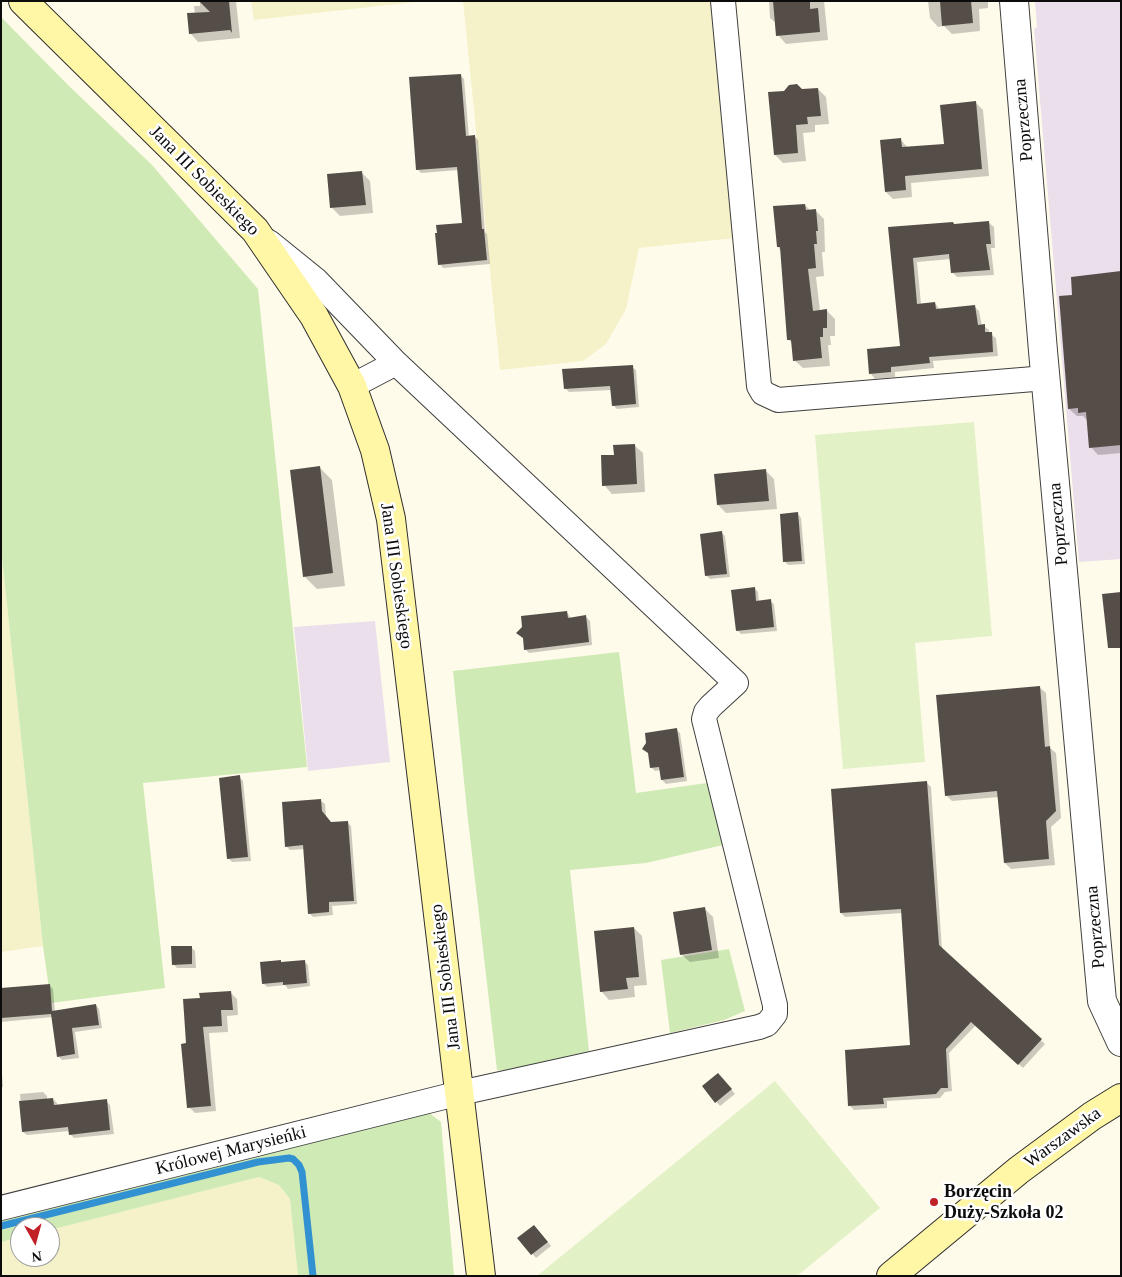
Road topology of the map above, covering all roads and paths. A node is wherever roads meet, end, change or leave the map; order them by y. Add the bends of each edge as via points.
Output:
1 (23, 1) edge
2 (723, 1) edge
3 (1014, 1) edge
4 (254, 230) junction
5 (396, 363) junction
6 (1046, 378) junction
7 (352, 386) junction
8 (1121, 1042) edge
9 (460, 1093) junction
10 (1121, 1098) edge
11 (1, 1208) edge
12 (481, 1276) edge
13 (891, 1276) edge

1 - 4 main road, Jana III Sobieskiego
2 - 6 street via 759,386 763,393 778,400
3 - 6 street, Poprzeczna
4 - 5 street via 316,280
4 - 7 main road, Jana III Sobieskiego via 314,316
5 - 7 street
5 - 9 street, Królowej Marysieńki via 736,682 711,706 704,719 775,1005 771,1020 759,1027
6 - 8 street, Poprzeczna via 1102,1002
7 - 9 main road, Jana III Sobieskiego via 375,450 391,519
9 - 11 street, Królowej Marysieńki
9 - 12 main road, Jana III Sobieskiego
10 - 13 main road, Warszawska via 1019,1170

